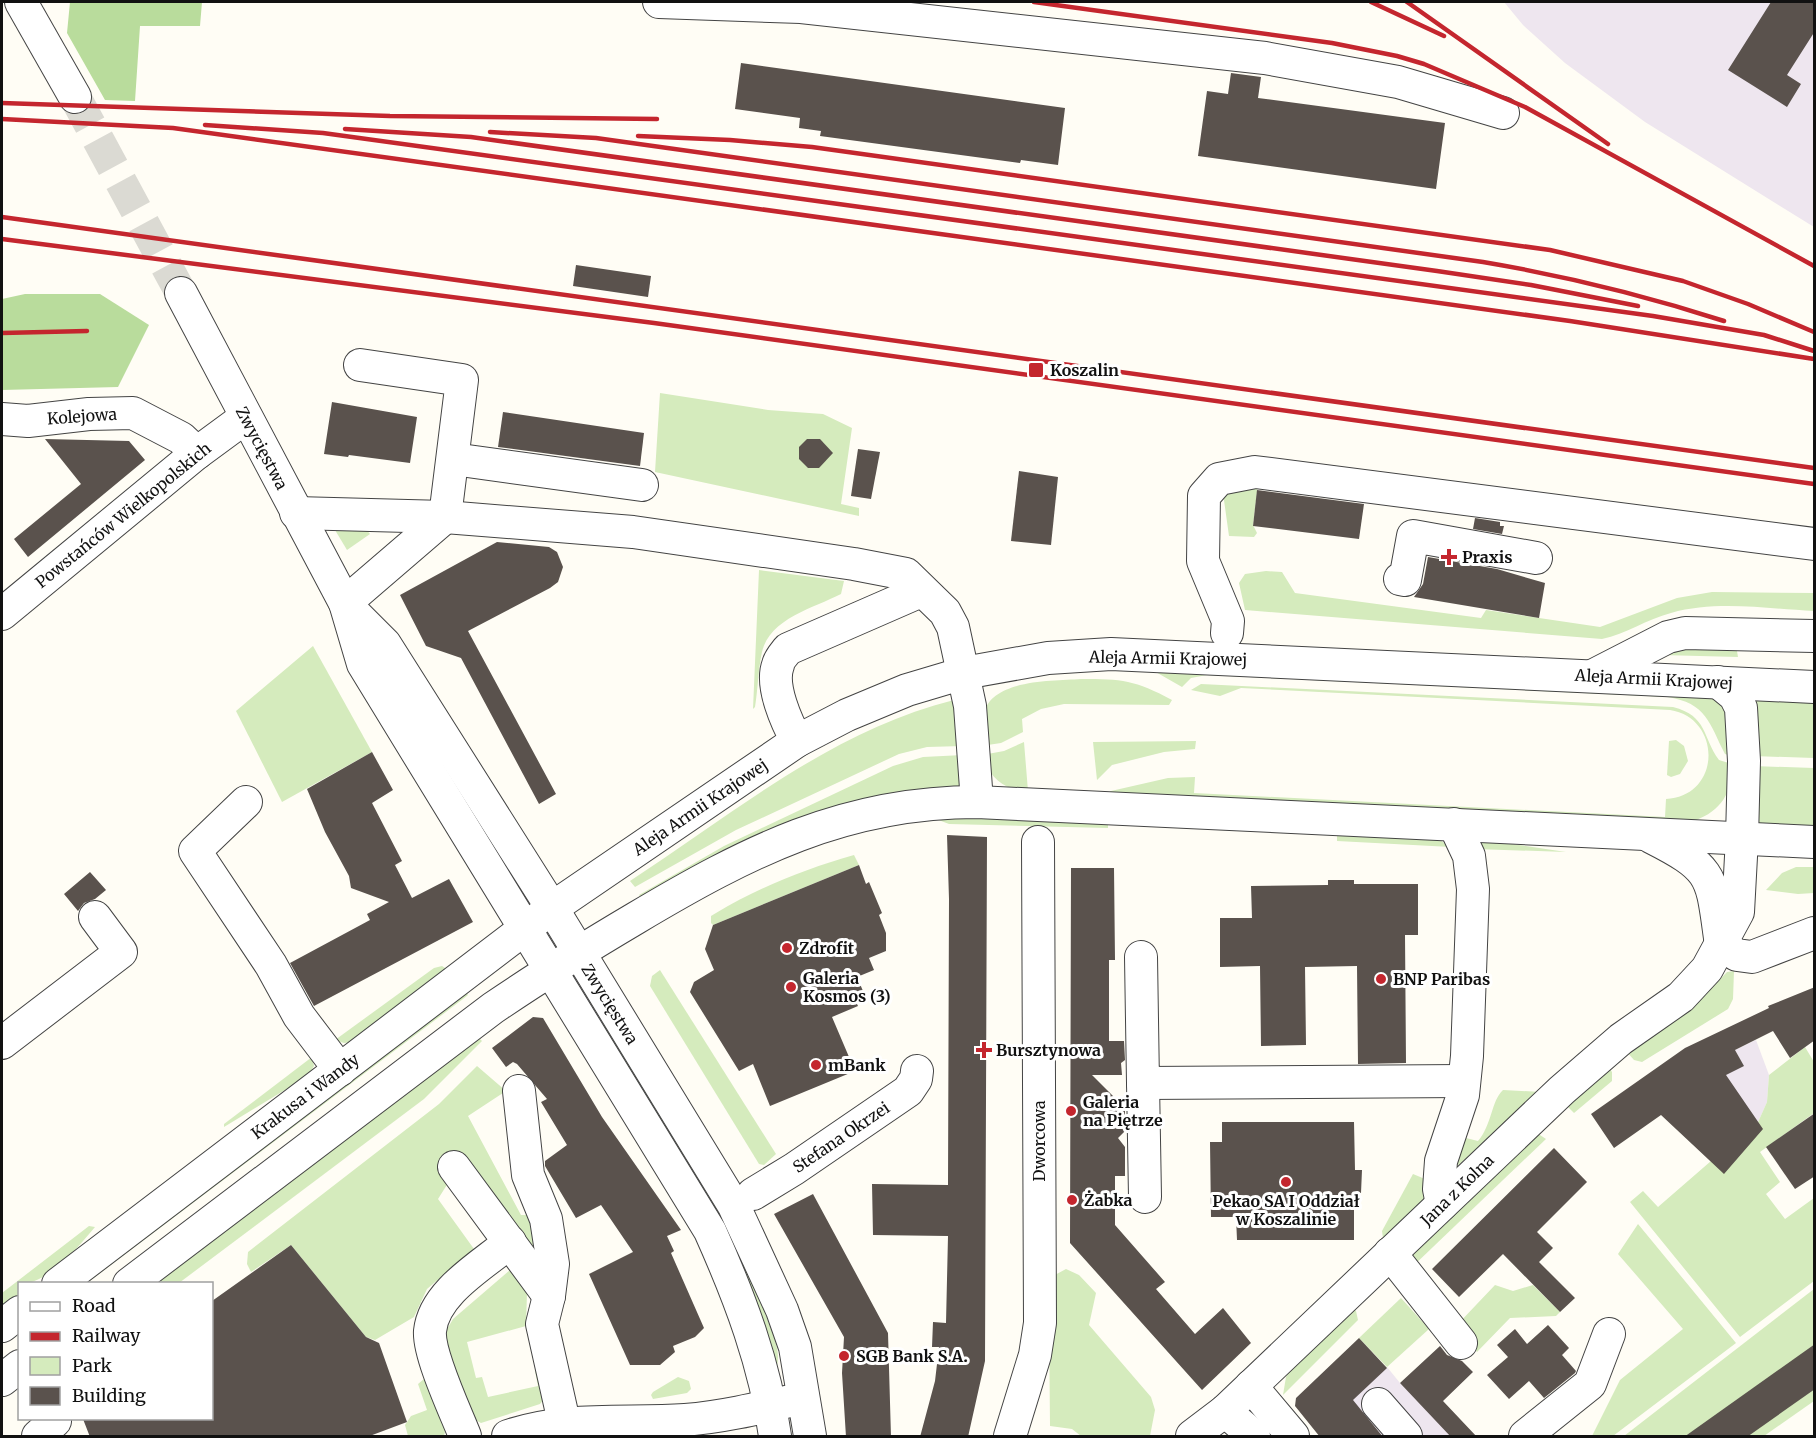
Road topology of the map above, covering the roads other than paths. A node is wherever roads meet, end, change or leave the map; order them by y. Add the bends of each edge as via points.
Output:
1 (659, 2) edge
2 (23, 3) edge
3 (75, 97) tunnel mouth
4 (1503, 112) dead end
5 (181, 292) tunnel mouth
6 (360, 365) dead end
7 (246, 417) junction
8 (10, 423) edge
9 (197, 453) junction
10 (453, 459) junction
11 (642, 485) dead end
12 (296, 513) junction
13 (445, 517) junction
14 (1815, 544) edge
15 (1536, 558) dead end
16 (1400, 579) dead end
17 (921, 591) junction
18 (345, 603) junction
19 (2, 615) edge
20 (1227, 633) dead end
21 (1815, 636) edge
22 (964, 673) junction
23 (1593, 676) junction
24 (1718, 682) junction
25 (1815, 687) edge
26 (797, 741) junction
27 (246, 802) dead end
28 (977, 802) junction
29 (1454, 824) junction
30 (1642, 833) junction
31 (1742, 838) junction
32 (1815, 842) edge
33 (1043, 849) dead end
34 (552, 908) junction
35 (95, 917) dead end
36 (525, 929) junction
37 (1815, 933) edge
38 (1721, 945) junction
39 (578, 952) junction
40 (1141, 957) dead end
41 (548, 970) junction
42 (2, 1043) edge
43 (340, 1070) junction
44 (917, 1071) dead end
45 (1464, 1082) junction
46 (1143, 1083) junction
47 (519, 1092) dead end
48 (454, 1167) dead end
49 (753, 1194) dead end
50 (1144, 1197) dead end
51 (1442, 1204) junction
52 (510, 1242) junction
53 (1390, 1253) junction
54 (61, 1282) edge
55 (132, 1282) edge
56 (549, 1296) junction
57 (18, 1314) edge
58 (2, 1326) edge
59 (1609, 1334) dead end
60 (1461, 1342) dead end
61 (18, 1368) edge
62 (2, 1380) edge
63 (1251, 1386) junction
64 (806, 1398) junction
65 (1378, 1404) dead end
66 (770, 1406) junction
67 (1225, 1411) junction
68 (54, 1420) edge
69 (564, 1422) junction
70 (38, 1437) edge
71 (465, 1437) edge
72 (507, 1437) edge
73 (775, 1437) edge
74 (810, 1437) edge
75 (1010, 1437) edge
76 (1192, 1437) edge
77 (1254, 1437) edge
78 (1293, 1437) edge
79 (1406, 1437) edge
80 (1525, 1437) edge

1 - 4 street via 801,7 1275,60 1398,82
2 - 3 street
5 - 7 street, Zwycięstwa
6 - 10 street via 462,380
7 - 9 street, Powstańców Wielkopolskich
7 - 12 street, Zwycięstwa
8 - 9 street, Kolejowa via 89,414 133,414 182,438
9 - 19 street, Powstańców Wielkopolskich via 77,568
10 - 11 street
10 - 13 street
12 - 13 street
12 - 18 street, Zwycięstwa
13 - 17 street via 633,532 854,564 906,574
13 - 18 street
14 - 20 street via 1254,472 1219,479 1204,496 1203,561 1228,621
15 - 16 street via 1413,536 1406,580
17 - 22 street via 945,612 953,627
17 - 26 street via 788,649 777,665 778,692
18 - 34 street, Zwycięstwa via 385,644
18 - 36 street, Zwycięstwa via 363,664
21 - 23 street via 1697,631 1679,634
22 - 23 street, Aleja Armii Krajowej via 1048,658 1111,654
22 - 26 street, Aleja Armii Krajowej via 877,702
22 - 28 street
23 - 24 street, Aleja Armii Krajowej
24 - 25 street, Aleja Armii Krajowej
24 - 31 street, Jana z Kolna via 1735,696 1741,708
26 - 34 street, Aleja Armii Krajowej
27 - 43 street via 195,851 299,1016
28 - 29 street
28 - 39 street via 866,814 770,844 719,869
29 - 30 street
29 - 45 street via 1473,878
30 - 31 street
30 - 38 street via 1692,859 1707,876
31 - 32 street
31 - 38 street, Jana z Kolna via 1738,912
33 - 75 street, Dworcowa via 1040,1323 1035,1355
34 - 36 street, Krakusa i Wandy
34 - 39 street, Zwycięstwa
35 - 42 street via 121,952
36 - 41 street, Zwycięstwa
36 - 43 street, Krakusa i Wandy
37 - 38 street via 1752,957 1737,955
38 - 51 street, Jana z Kolna via 1692,987 1591,1064
39 - 41 street
39 - 64 street, Zwycięstwa via 734,1206 782,1310
40 - 46 street
41 - 55 street
41 - 66 street, Zwycięstwa via 710,1232 750,1328
43 - 54 street, Krakusa i Wandy
44 - 49 street, Stefana Okrzei via 908,1091
45 - 46 street
45 - 51 street via 1441,1161 1438,1189
46 - 50 street
47 - 56 street via 528,1175 546,1219 553,1264
48 - 52 street
51 - 53 street, Jana z Kolna
52 - 56 street
52 - 71 street via 453,1290 436,1311 430,1332 441,1379
53 - 60 street
53 - 63 street, Jana z Kolna
56 - 69 street via 542,1324
57 - 58 street
59 - 80 street via 1590,1384
61 - 62 street
63 - 67 street, Jana z Kolna
63 - 78 street
64 - 66 street
64 - 74 street, Zwycięstwa
65 - 79 street
66 - 69 street via 683,1420
66 - 73 street, Zwycięstwa
67 - 76 street, Jana z Kolna
67 - 77 street
68 - 70 street
69 - 72 street

